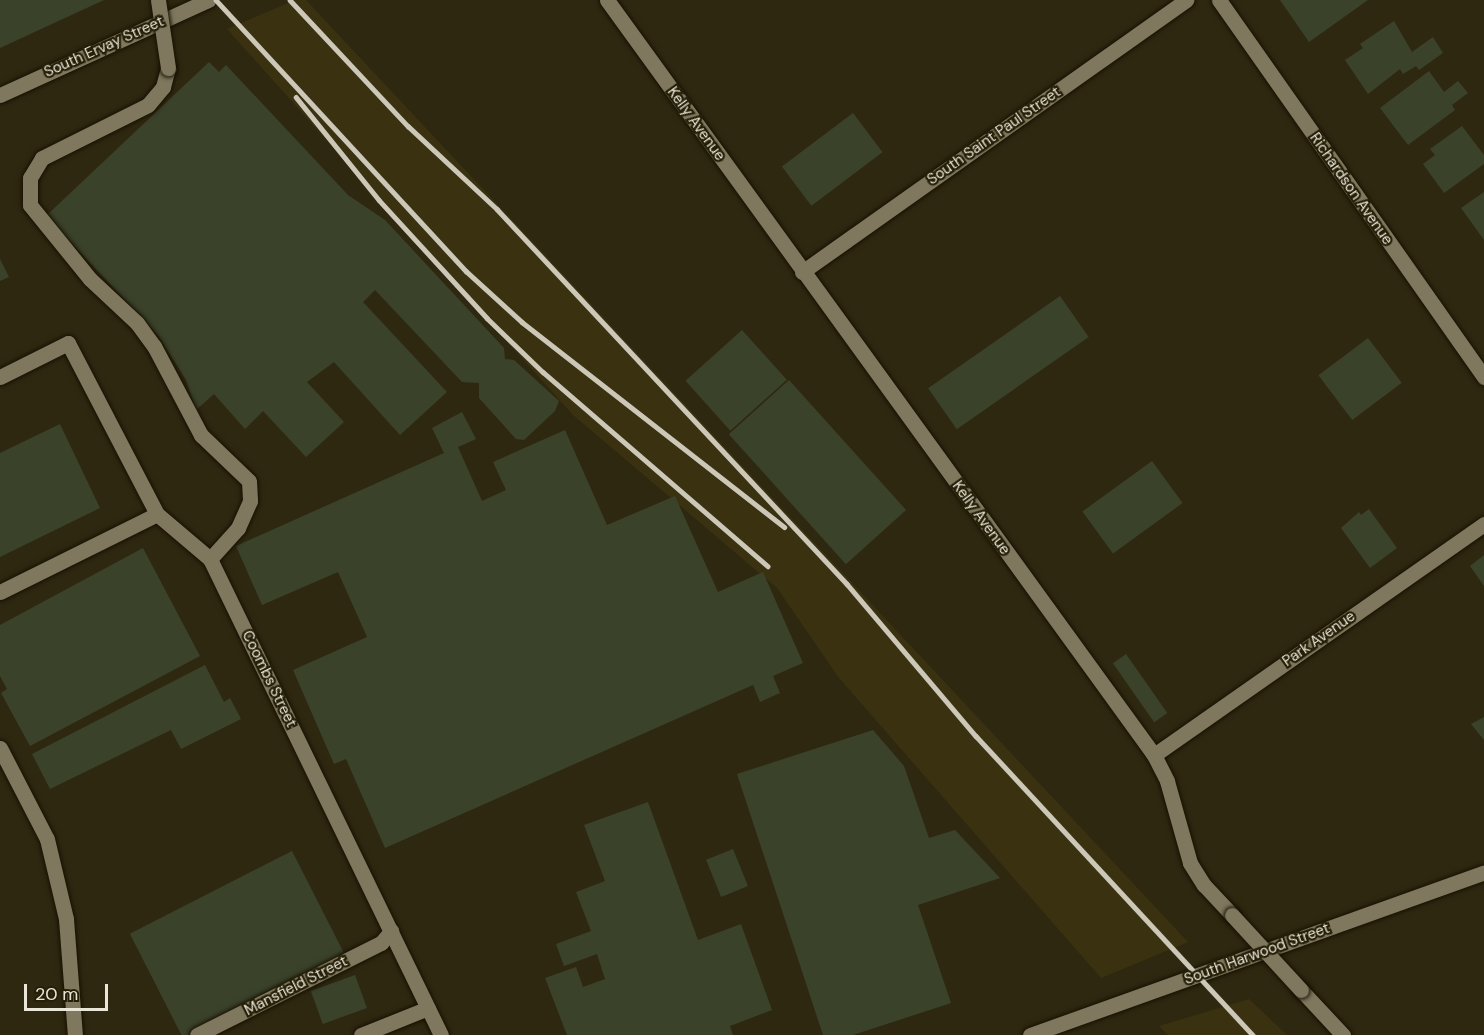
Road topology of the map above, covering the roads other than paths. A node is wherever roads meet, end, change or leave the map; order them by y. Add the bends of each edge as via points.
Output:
1 (158, 0) edge
2 (208, 0) edge
3 (607, 0) edge
4 (1186, 0) edge
5 (1219, 0) edge
6 (0, 95) edge
7 (802, 272) junction
8 (0, 377) edge
9 (1484, 377) edge
10 (157, 514) junction
11 (1484, 524) edge
12 (210, 559) junction
13 (0, 591) edge
14 (0, 748) edge
15 (1154, 755) junction
16 (1484, 872) edge
17 (391, 931) junction
18 (428, 1008) junction
19 (75, 1035) edge
20 (197, 1035) edge
21 (361, 1035) edge
22 (441, 1035) edge
23 (1030, 1035) edge
24 (1343, 1035) edge

1 - 12 street, bridge via 168,68 163,87 148,105 42,158 30,178 30,205 90,279 136,323 154,346 201,435 249,481 250,501 238,528
2 - 6 street, South Ervay Street
3 - 7 street, Kelly Avenue
4 - 7 street, South Saint Paul Street
5 - 9 street, Richardson Avenue
7 - 15 street, Kelly Avenue
8 - 10 street, Coombs Street via 68,342
10 - 12 street, Coombs Street
10 - 13 street
11 - 15 street, Park Avenue
12 - 17 street, Coombs Street
14 - 19 street via 47,839 66,919
15 - 24 street, Kelly Avenue, bridge via 1167,781 1190,862 1204,885
16 - 23 street, South Harwood Street
17 - 18 street, Coombs Street
17 - 20 street, Mansfield Street via 381,944
18 - 21 street
18 - 22 street, Coombs Street

